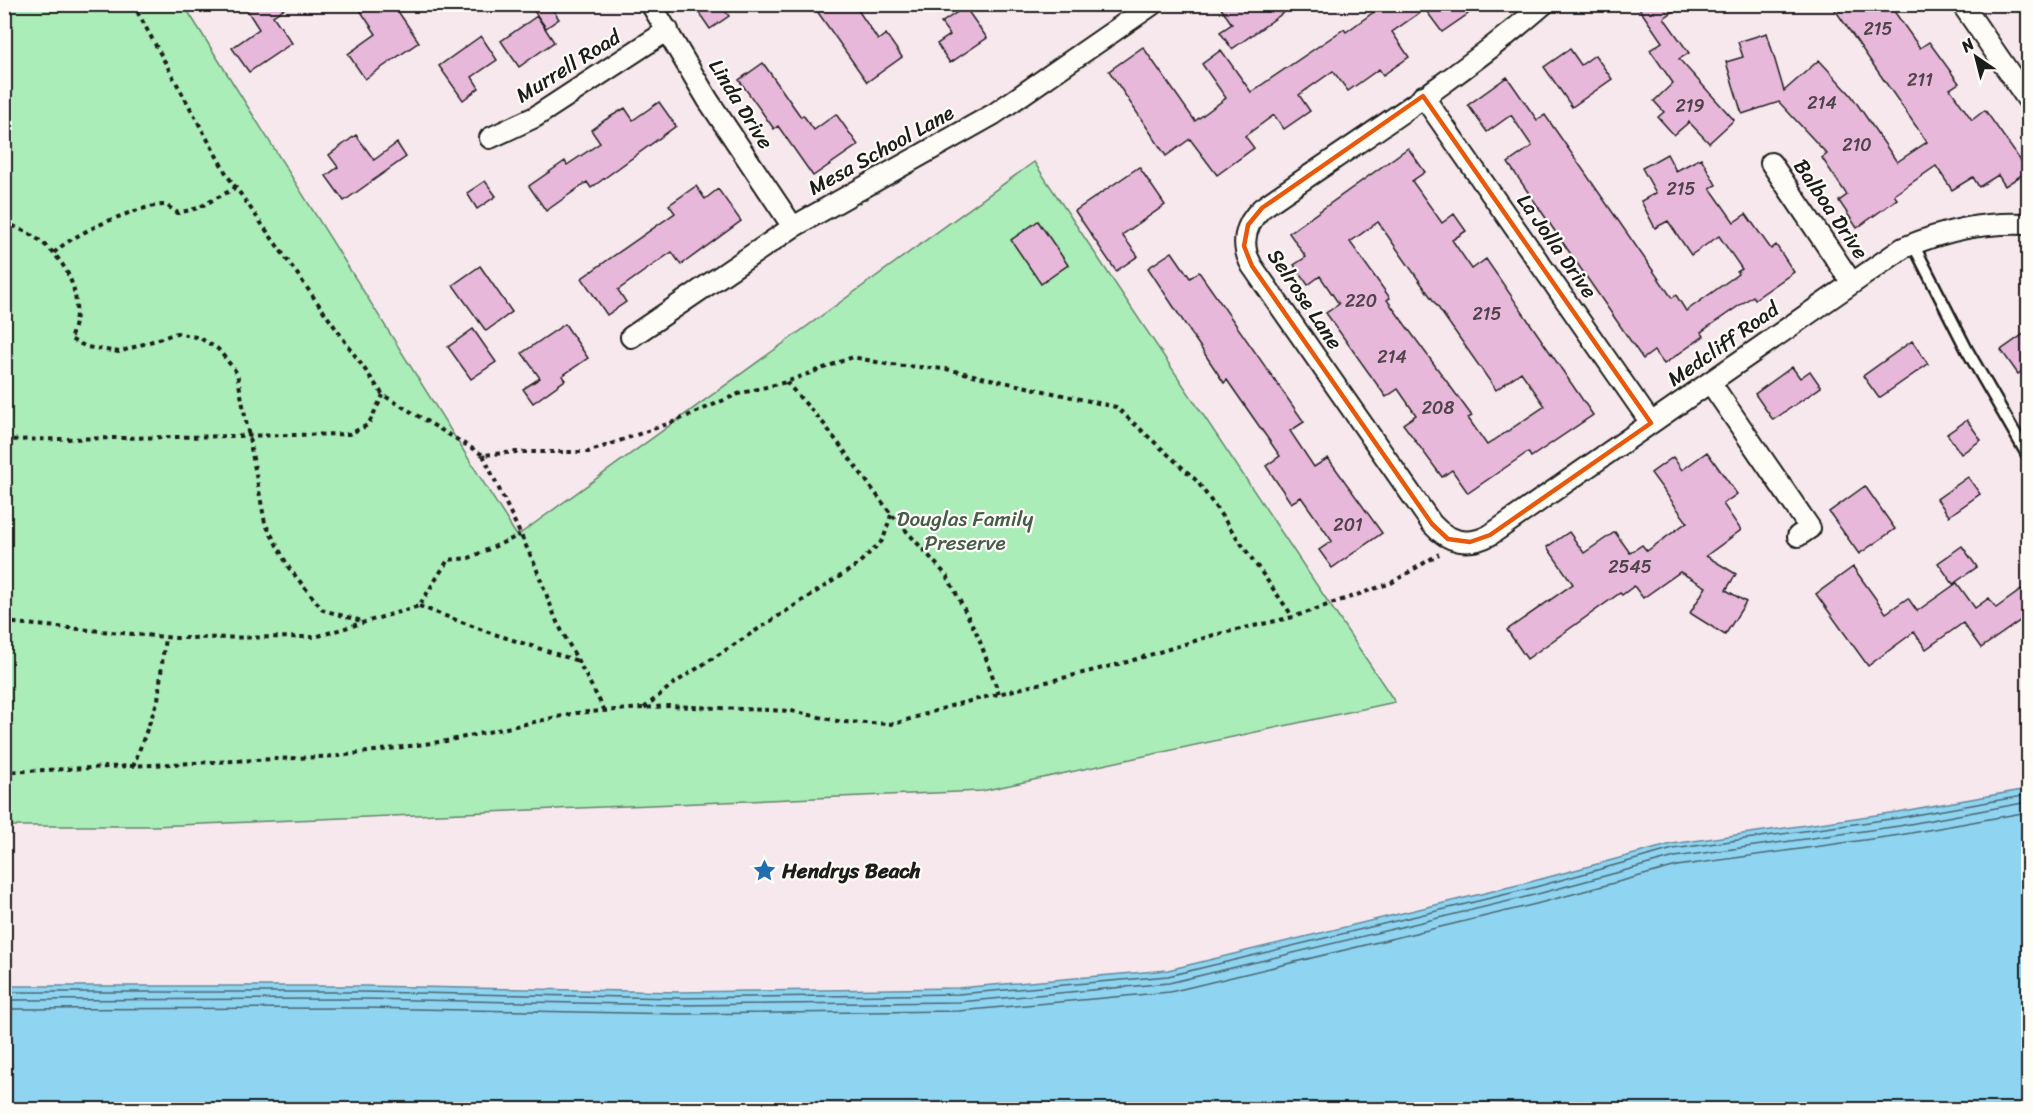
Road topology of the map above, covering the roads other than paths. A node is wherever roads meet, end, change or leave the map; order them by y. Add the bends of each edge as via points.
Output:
1 (651, 4) edge
2 (1153, 4) edge
3 (1544, 4) edge
4 (1962, 4) edge
5 (668, 30) junction
6 (1423, 96) junction
7 (2028, 100) edge
8 (490, 138) dead end
9 (1771, 163) dead end
10 (2028, 224) edge
11 (793, 227) junction
12 (1913, 244) junction
13 (1852, 283) junction
14 (631, 337) dead end
15 (1710, 382) junction
16 (1651, 423) junction
17 (2028, 456) edge
18 (1798, 536) dead end
19 (1459, 542) joint

1 - 5 street, Linda Drive
2 - 11 street, Mesa School Lane via 994,114
3 - 6 street, Selrose Lane via 1530,19
4 - 7 street
5 - 8 street, Murrell Road via 536,117
5 - 11 street, Linda Drive via 708,100
6 - 16 street, La Jolla Drive
6 - 19 street, Selrose Lane via 1262,208 1248,225 1244,246 1252,266 1432,524 1448,539
9 - 13 street, Balboa Drive
10 - 12 street, Medcliff Road via 1965,226
11 - 14 street, Mesa School Lane
12 - 13 street, Medcliff Road
12 - 17 lane via 1967,350
13 - 15 street, Medcliff Road
15 - 16 street, Medcliff Road
15 - 18 street via 1810,528
16 - 19 street, Medcliff Road via 1490,535

